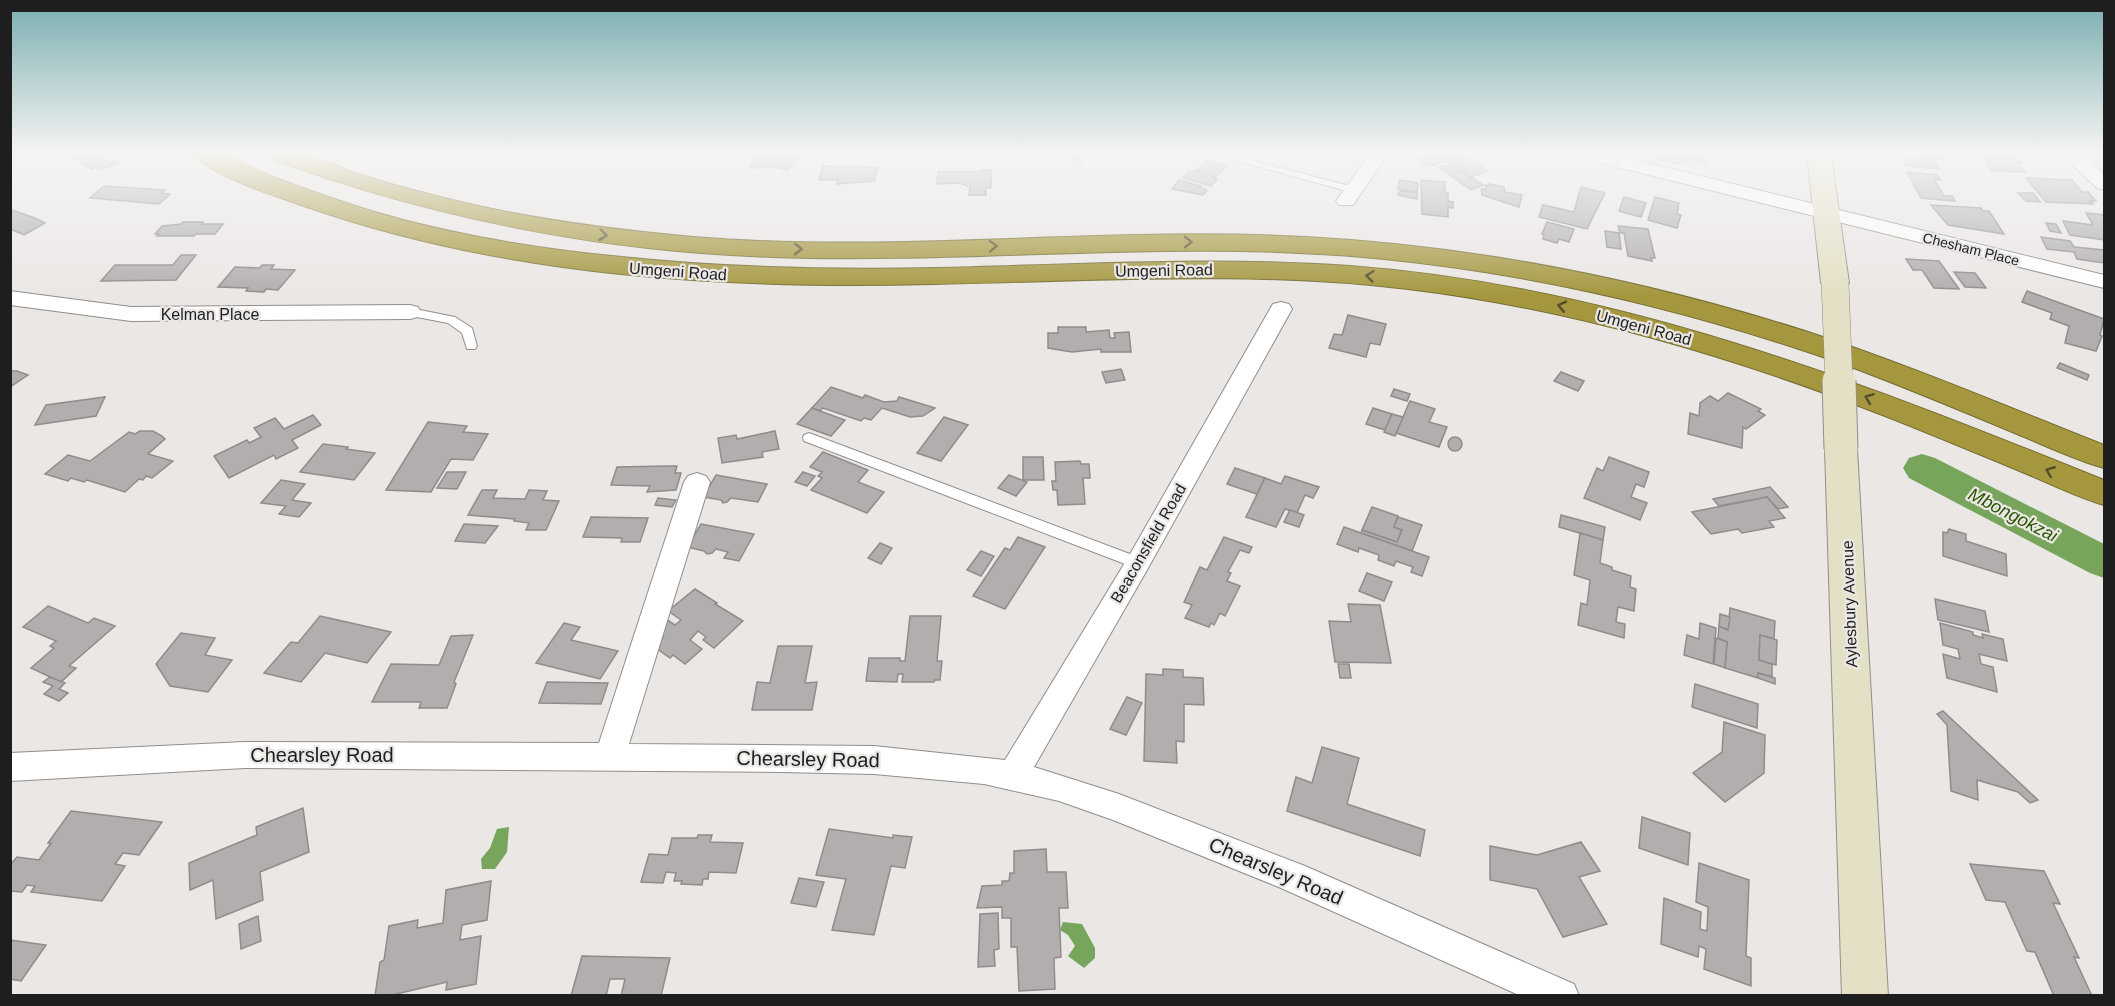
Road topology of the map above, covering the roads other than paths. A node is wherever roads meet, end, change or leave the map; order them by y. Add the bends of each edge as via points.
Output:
1 (316, 202) edge
2 (427, 202) edge
3 (1778, 202) edge
4 (1825, 202) edge
5 (1826, 214) junction
6 (2104, 282) edge
7 (10, 298) edge
8 (1281, 309) dead end
9 (410, 312) joint
10 (471, 345) dead end
11 (809, 438) dead end
12 (2104, 457) edge
13 (697, 482) dead end
14 (2104, 493) edge
15 (1137, 563) junction
16 (610, 757) junction
17 (10, 767) edge
18 (1013, 775) junction
19 (1562, 996) edge
20 (1865, 996) edge

14 -> 1 highway, Umgeni Road via 1774,364 1637,324 1506,295 1410,280 1295,271 1177,269 822,277 661,271 531,254 416,231
2 -> 12 highway, Umgeni Road via 508,221 645,241 840,250 1232,241 1388,250 1509,268 1659,300 1788,336
3 - 5 street, Chesham Place
4 - 5 street, Aylesbury Avenue
5 - 6 street, Chesham Place
5 - 20 street, Aylesbury Avenue, bridge via 1835,283
7 - 9 street, Kelman Place via 131,314
8 - 15 street, Beaconsfield Road
9 - 10 lane via 451,320 468,331
11 - 15 lane
13 - 16 street
15 - 18 street, Beaconsfield Road
16 - 17 street, Chearsley Road via 245,755
16 - 18 street, Chearsley Road via 874,760
18 - 19 street, Chearsley Road via 1119,808 1272,868

